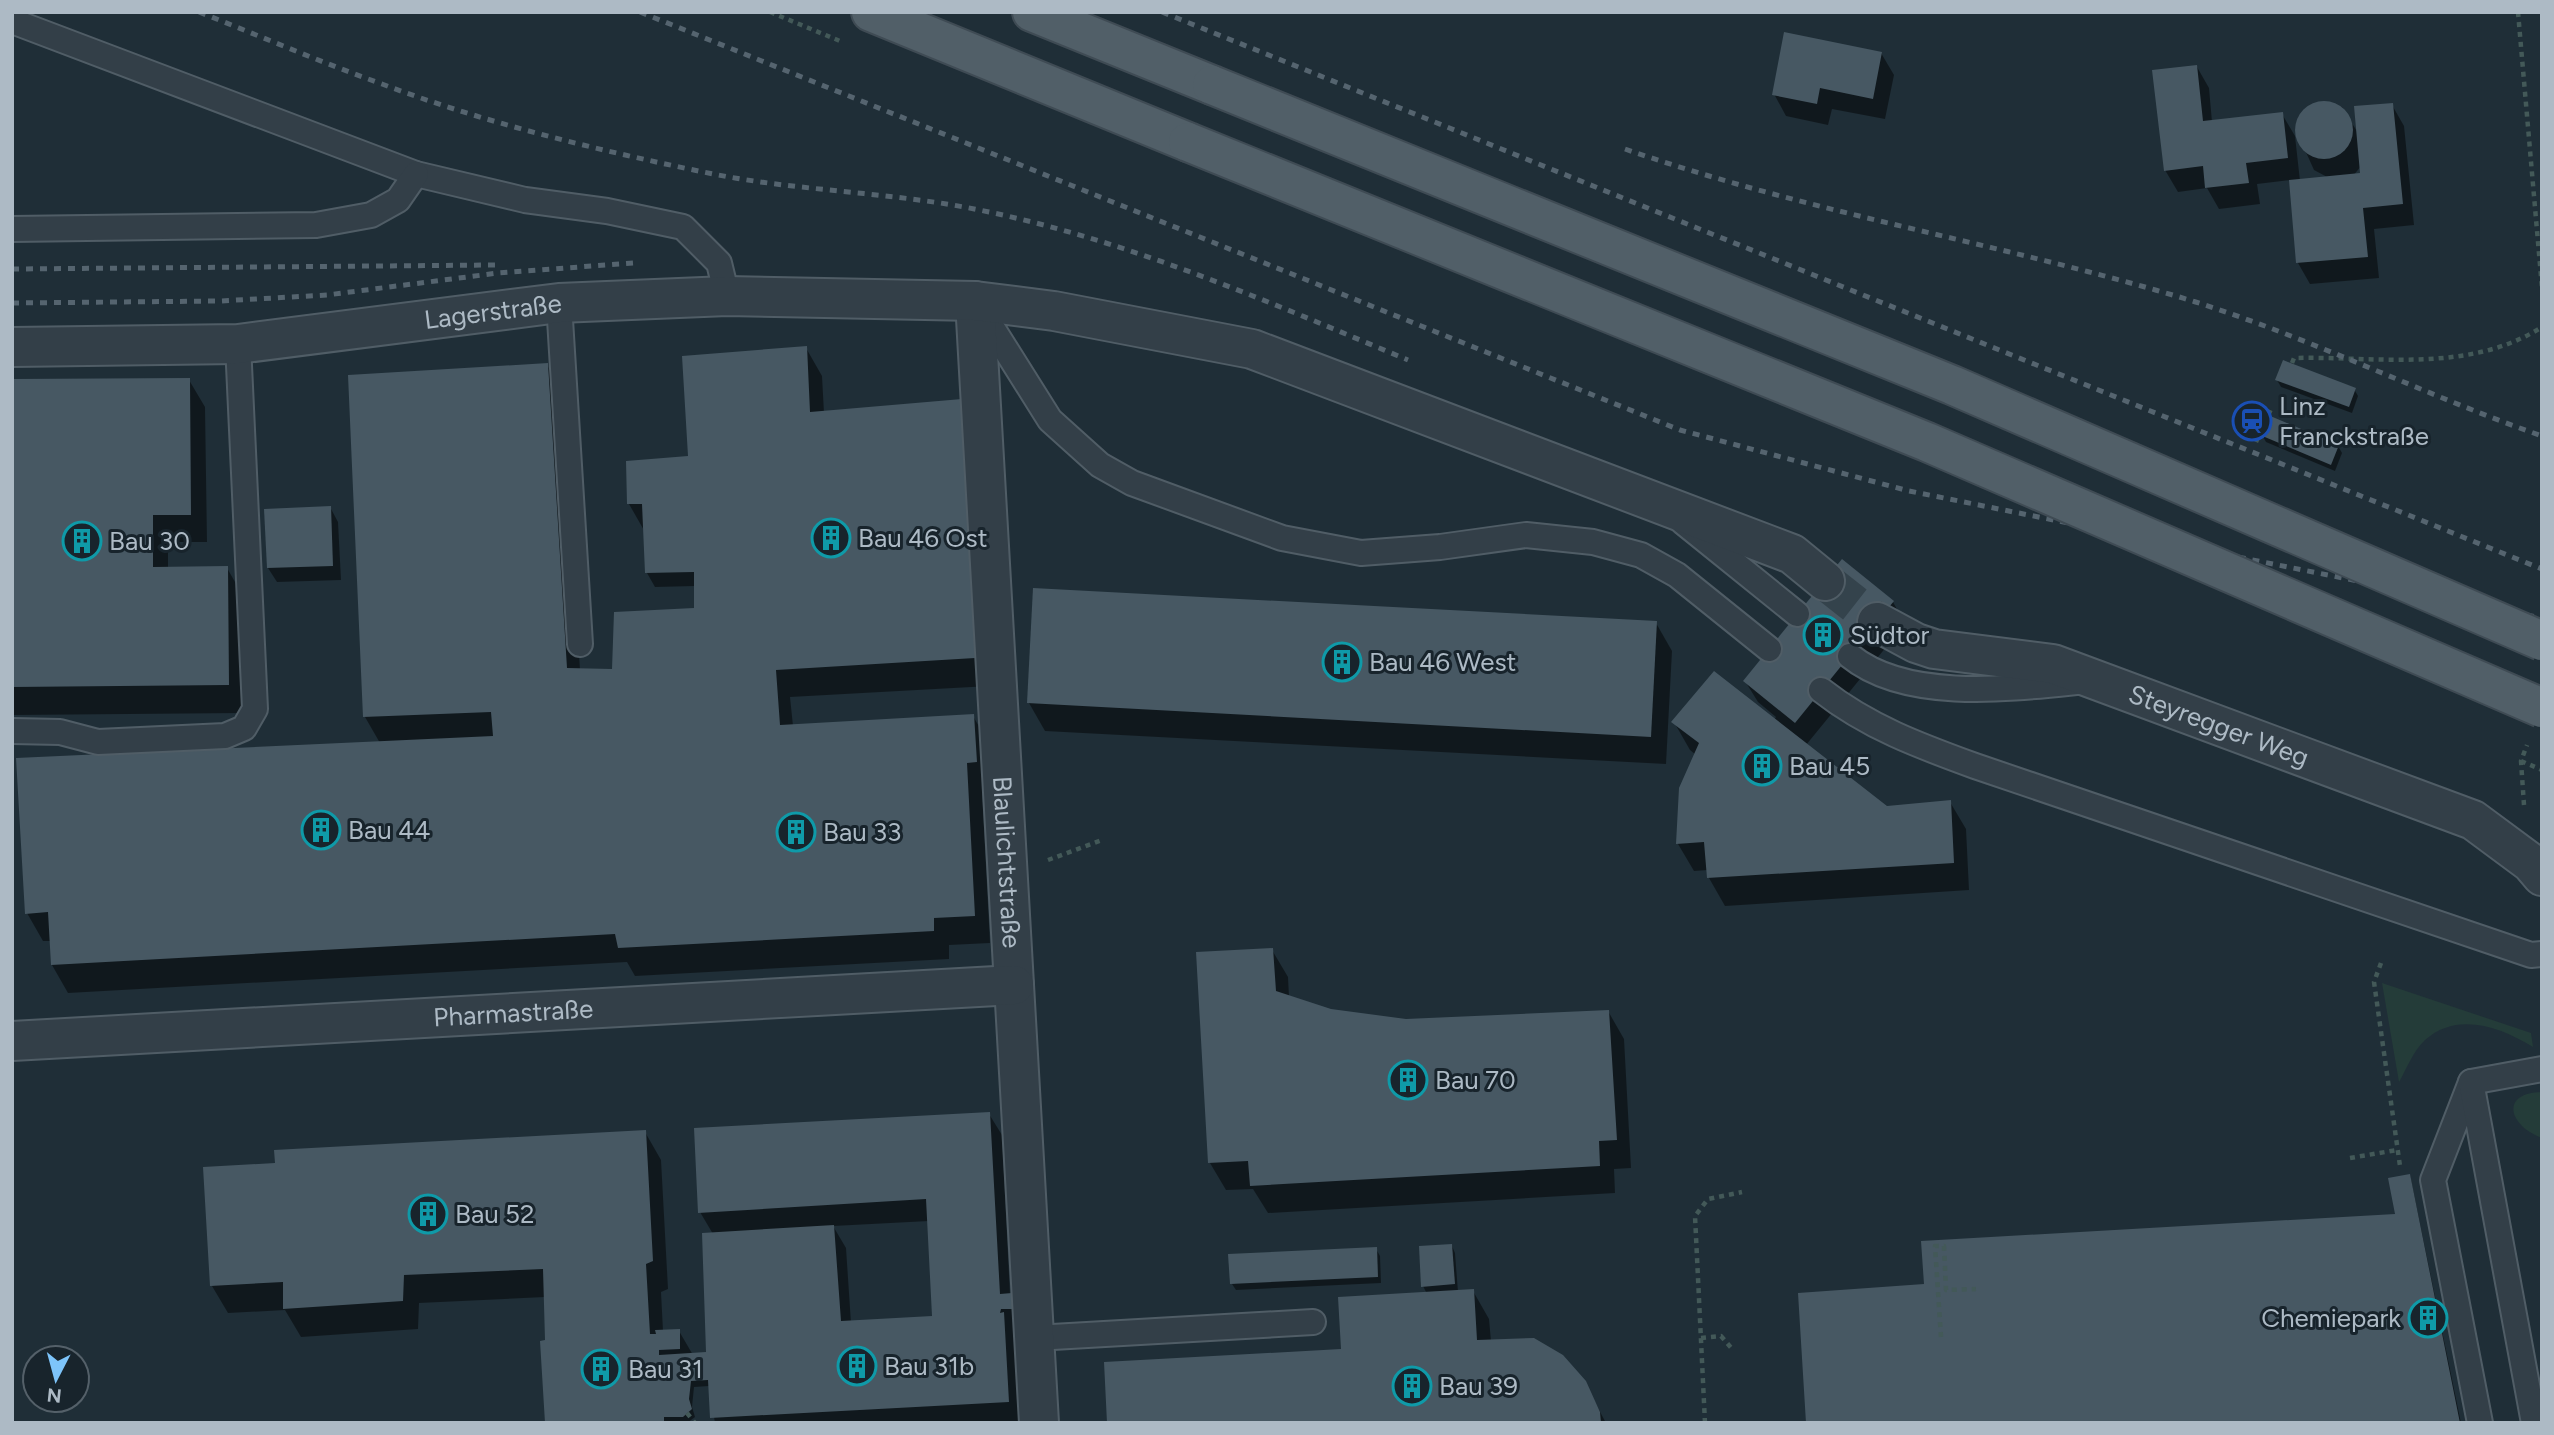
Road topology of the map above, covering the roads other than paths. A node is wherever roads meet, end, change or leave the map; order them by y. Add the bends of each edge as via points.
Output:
1 (870, 12) edge
2 (1032, 12) edge
3 (12, 21) edge
4 (416, 174) junction
5 (12, 229) edge
6 (727, 296) junction
7 (975, 301) junction
8 (559, 303) junction
9 (238, 344) junction
10 (12, 347) edge
11 (1661, 504) junction
12 (1825, 581) tunnel mouth
13 (1797, 614) dead end
14 (1877, 622) tunnel mouth
15 (2542, 641) edge
16 (580, 644) dead end
17 (1769, 649) dead end
18 (1850, 656) dead end
19 (2101, 680) junction
20 (1821, 690) dead end
21 (2542, 708) edge
22 (12, 731) edge
23 (2542, 876) edge
24 (2542, 954) edge
25 (1014, 985) junction
26 (12, 1041) edge
27 (2542, 1069) edge
28 (2471, 1082) junction
29 (1313, 1322) dead end
30 (1035, 1338) junction
31 (1039, 1423) edge
32 (2480, 1423) edge
33 (2534, 1423) edge

1 - 21 main road, bridge via 1927,442
2 - 15 main road, bridge via 1952,385
3 - 4 lane
4 - 5 lane via 398,200 371,215 316,225
4 - 6 lane via 525,201 683,227 719,263
6 - 7 street, Lagerstraße
6 - 8 street, Lagerstraße
7 - 11 street, Lagerstraße via 1252,349
7 - 17 lane via 1050,419 1100,465 1132,483 1282,538 1361,553 1527,535 1593,542 1641,555 1677,575
7 - 25 street, Blaulichtstraße
8 - 9 street, Lagerstraße
8 - 16 lane
9 - 10 street, Lagerstraße
9 - 22 lane via 255,709 244,728 225,736 98,742 60,732
11 - 12 street, Lagerstraße via 1792,554
11 - 13 lane
14 - 19 street, Steyregger Weg via 1934,649 2040,661
18 - 19 lane via 1861,665 1914,684 1997,688
19 - 23 street, Steyregger Weg via 2473,820
20 - 24 lane via 1894,736 1952,758 2531,955
25 - 26 street, Pharmastraße
25 - 30 street, Blaulichtstraße
27 - 28 lane
28 - 32 lane via 2433,1180
28 - 33 lane
29 - 30 lane
30 - 31 street, Blaulichtstraße

